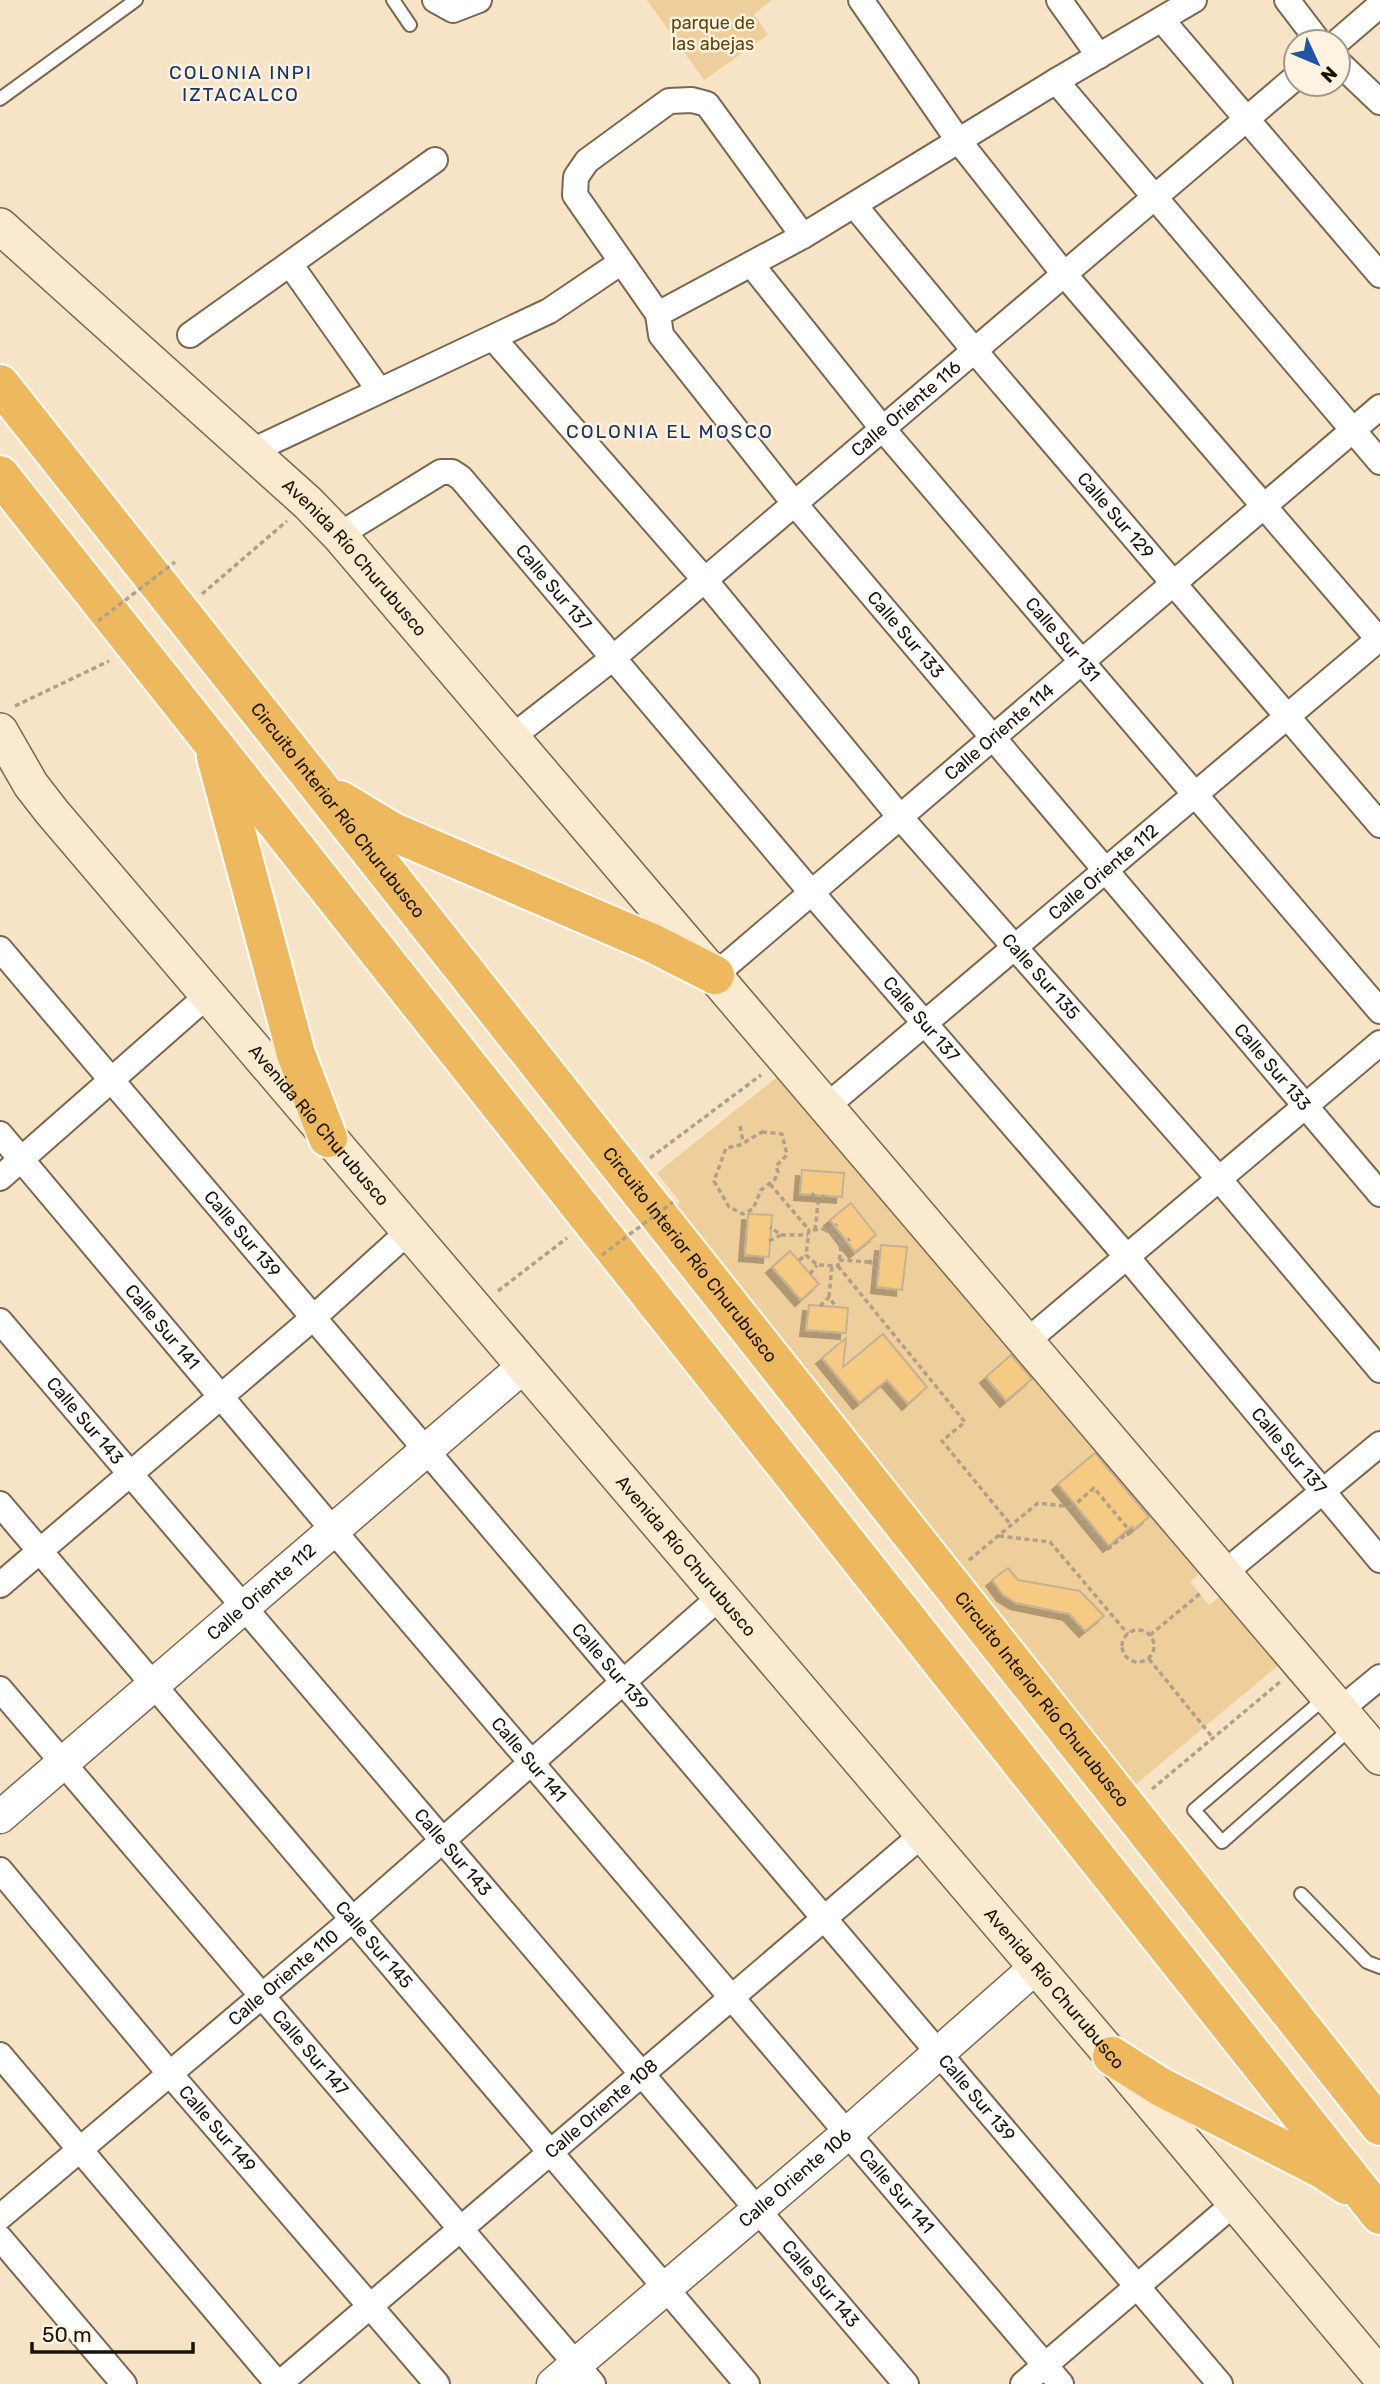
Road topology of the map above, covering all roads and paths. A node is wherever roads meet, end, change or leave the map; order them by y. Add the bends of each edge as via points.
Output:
1 (136, 0) edge
2 (393, 0) edge
3 (436, 0) edge
4 (479, 0) edge
5 (861, 0) edge
6 (1059, 0) edge
7 (1194, 0) edge
8 (1287, 0) edge
9 (1380, 5) edge
10 (1163, 20) junction
11 (410, 24) dead end
12 (1309, 28) edge
13 (1352, 29) edge
14 (1099, 56) junction
15 (1352, 75) edge
16 (1055, 81) junction
17 (1282, 89) edge
18 (0, 99) edge
19 (1380, 102) edge
20 (1247, 118) junction
21 (958, 140) junction
22 (435, 160) dead end
23 (1154, 199) junction
24 (854, 205) junction
25 (0, 226) edge
26 (803, 236) junction
27 (620, 263) junction
28 (290, 264) junction
29 (751, 264) junction
30 (1064, 274) junction
31 (1380, 275) edge
32 (658, 314) junction
33 (190, 335) dead end
34 (494, 339) junction
35 (974, 351) junction
36 (0, 384) edge
37 (379, 390) junction
38 (1380, 407) edge
39 (882, 428) junction
40 (1352, 430) junction
41 (252, 451) junction
42 (1380, 462) edge
43 (0, 475) edge
44 (308, 503) junction
45 (794, 503) junction
46 (1264, 505) junction
47 (339, 535) junction
48 (175, 562) dead end
49 (704, 579) junction
50 (1174, 583) junction
51 (200, 596) dead end
52 (98, 621) dead end
53 (1379, 639) edge
54 (613, 658) junction
55 (112, 660) dead end
56 (1081, 662) junction
57 (1288, 717) junction
58 (512, 737) junction
59 (993, 738) junction
60 (7, 742) edge
61 (212, 742) junction
62 (316, 784) junction
63 (1197, 793) junction
64 (900, 817) junction
65 (1380, 825) edge
66 (1107, 871) junction
67 (811, 892) junction
68 (0, 948) edge
69 (1016, 949) junction
70 (715, 975) junction
71 (208, 995) junction
72 (1380, 1012) edge
73 (925, 1025) junction
74 (1380, 1043) edge
75 (785, 1057) junction
76 (111, 1082) junction
77 (827, 1106) junction
78 (1305, 1106) junction
79 (740, 1126) dead end
80 (0, 1134) edge
81 (328, 1138) junction
82 (743, 1142) junction
83 (22, 1159) junction
84 (642, 1163) dead end
85 (0, 1178) edge
86 (1219, 1179) junction
87 (770, 1184) junction
88 (812, 1193) dead end
89 (826, 1194) dead end
90 (1380, 1194) edge
91 (673, 1202) dead end
92 (818, 1203) junction
93 (838, 1224) dead end
94 (770, 1227) dead end
95 (815, 1230) junction
96 (830, 1231) junction
97 (408, 1232) junction
98 (809, 1233) junction
99 (781, 1235) junction
100 (570, 1236) dead end
101 (850, 1240) dead end
102 (769, 1241) dead end
103 (841, 1245) junction
104 (595, 1246) dead end
105 (806, 1255) junction
106 (880, 1255) dead end
107 (1127, 1257) junction
108 (799, 1260) dead end
109 (870, 1262) junction
110 (838, 1263) junction
111 (817, 1265) junction
112 (832, 1265) junction
113 (878, 1270) dead end
114 (810, 1274) dead end
115 (829, 1297) junction
116 (820, 1306) dead end
117 (836, 1307) dead end
118 (474, 1309) junction
119 (313, 1318) junction
120 (0, 1321) edge
121 (1027, 1341) junction
122 (523, 1367) junction
123 (1380, 1370) edge
124 (220, 1396) junction
125 (1380, 1444) edge
126 (426, 1450) junction
127 (130, 1475) junction
128 (1321, 1491) junction
129 (0, 1504) edge
130 (1072, 1507) junction
131 (1011, 1525) junction
132 (333, 1530) junction
133 (999, 1536) junction
134 (40, 1551) junction
135 (1380, 1560) edge
136 (965, 1564) dead end
137 (1212, 1584) junction
138 (0, 1585) edge
139 (720, 1597) junction
140 (242, 1607) junction
141 (1128, 1634) junction
142 (1150, 1635) junction
143 (1149, 1659) junction
144 (1301, 1664) junction
145 (1380, 1677) edge
146 (154, 1682) junction
147 (624, 1682) junction
148 (0, 1689) edge
149 (1340, 1710) junction
150 (1213, 1738) junction
151 (1380, 1757) edge
152 (64, 1761) junction
153 (532, 1763) junction
154 (1150, 1790) dead end
155 (0, 1817) edge
156 (923, 1834) junction
157 (443, 1840) junction
158 (0, 1870) edge
159 (1301, 1894) dead end
160 (353, 1919) junction
161 (826, 1919) junction
162 (1036, 1967) junction
163 (1380, 1967) edge
164 (263, 1996) junction
165 (733, 1998) junction
166 (937, 2054) junction
167 (0, 2055) edge
168 (1112, 2056) junction
169 (170, 2074) junction
170 (643, 2074) junction
171 (1380, 2126) edge
172 (848, 2133) junction
173 (80, 2150) junction
174 (552, 2151) junction
175 (1236, 2202) junction
176 (1375, 2208) edge
177 (757, 2211) junction
178 (0, 2217) edge
179 (460, 2231) junction
180 (0, 2238) edge
181 (665, 2288) junction
182 (1136, 2288) junction
183 (371, 2306) junction
184 (1053, 2375) edge
185 (1380, 2376) edge
186 (574, 2377) edge
187 (124, 2384) edge
188 (279, 2384) edge
189 (437, 2384) edge
190 (747, 2384) edge
191 (906, 2384) edge
192 (1024, 2384) edge
193 (1220, 2384) edge

1 - 18 lane
2 - 11 lane
3 - 4 street via 453,10
5 - 21 street
6 - 14 street
7 - 10 street
8 - 12 street
9 - 13 street
10 - 14 street
10 - 20 street
14 - 16 street
15 - 19 street
16 - 21 street
16 - 23 street
17 - 20 street, Calle Oriente 116
20 - 23 street, Calle Oriente 116
20 - 31 street
21 - 24 street
21 - 30 street
22 - 28 street
23 - 30 street, Calle Oriente 116
23 - 40 street
24 - 26 street
24 - 35 street, Calle Sur 129
25 - 41 main road, Avenida Río Churubusco
26 - 27 street, Calle Sur 133 via 707,104 669,101 587,161 576,177 575,195
26 - 29 street
27 - 32 street, Calle Sur 133
27 - 34 street via 549,311
28 - 33 street
28 - 37 street
29 - 32 street
29 - 39 street, Calle Sur 131
30 - 35 street, Calle Oriente 116
30 - 46 street
32 - 45 street, Calle Sur 133 via 660,335
34 - 37 street
34 - 49 street, Calle Sur 135
35 - 39 street, Calle Oriente 116
35 - 50 street, Calle Sur 129
36 - 62 highway, Circuito Interior Río Churubusco
37 - 41 street
38 - 40 street, Calle Oriente 114
39 - 45 street, Calle Oriente 116
39 - 56 street, Calle Sur 131
40 - 42 street
40 - 46 street, Calle Oriente 114
41 - 44 main road, Avenida Río Churubusco
43 - 61 highway
44 - 47 main road, Avenida Río Churubusco
44 - 51 path
45 - 49 street, Calle Oriente 116
45 - 59 street, Calle Sur 133
46 - 50 street, Calle Oriente 114
46 - 53 street
47 - 54 street, Calle Sur 137 via 441,472 452,472
47 - 58 main road, Avenida Río Churubusco
48 - 52 path, bridge
49 - 54 street, Calle Oriente 116
49 - 64 street, Calle Sur 135
50 - 56 street, Calle Oriente 114
50 - 57 street, Calle Sur 129
53 - 57 street, Calle Oriente 112
54 - 58 street, Calle Oriente 116
54 - 67 street, Calle Sur 137
55 - 60 path
56 - 59 street, Calle Oriente 114
56 - 63 street, Calle Sur 131
57 - 63 street, Calle Oriente 112
57 - 65 street, Calle Sur 129
58 - 70 main road, Avenida Río Churubusco
59 - 64 street, Calle Oriente 114
59 - 66 street, Calle Sur 133
60 - 71 main road, Avenida Río Churubusco via 52,812
61 - 81 highway via 296,1054
61 - 176 highway
62 - 70 highway via 393,832 652,943
62 - 171 highway, Circuito Interior Río Churubusco
63 - 66 street, Calle Oriente 112
63 - 72 street, Calle Sur 131
64 - 67 street, Calle Oriente 114
64 - 69 street, Calle Sur 135
66 - 69 street, Calle Oriente 112
66 - 78 street, Calle Sur 133
67 - 70 street, Calle Oriente 114
67 - 73 street, Calle Sur 137
68 - 76 street, Calle Sur 139
69 - 73 street, Calle Oriente 112
69 - 86 street, Calle Sur 135
70 - 75 main road, Avenida Río Churubusco
71 - 76 street
71 - 81 main road, Avenida Río Churubusco
73 - 77 street, Calle Oriente 112
73 - 107 street, Calle Sur 137
74 - 78 street
75 - 77 main road, Avenida Río Churubusco
75 - 84 path
76 - 83 street
76 - 119 street, Calle Sur 139
77 - 121 main road, Avenida Río Churubusco
78 - 86 street
78 - 90 street, Calle Sur 133
79 - 82 path
80 - 83 street, Calle Sur 141
81 - 97 main road, Avenida Río Churubusco
82 - 87 path via 762,1132 782,1134 787,1155 776,1166 778,1175
82 - 87 path via 722,1153 714,1181 729,1207 748,1212
83 - 85 street
83 - 124 street, Calle Sur 141
86 - 107 street
86 - 123 street, Calle Sur 135
87 - 98 path
88 - 92 path
89 - 92 path
91 - 104 path, bridge via 602,1255
92 - 95 path
93 - 96 path
94 - 99 path
95 - 96 path
95 - 98 path
96 - 103 path
97 - 118 main road, Avenida Río Churubusco
97 - 119 street
98 - 99 path
98 - 105 path
99 - 102 path
100 - 118 path
101 - 103 path
103 - 110 path
105 - 108 path
105 - 111 path
106 - 109 path
107 - 121 street
107 - 128 street, Calle Sur 137
109 - 110 path
109 - 113 path
110 - 112 path
110 - 131 path via 965,1422 942,1441
111 - 112 path
111 - 114 path
112 - 115 path
115 - 116 path
115 - 117 path
118 - 122 main road, Avenida Río Churubusco
119 - 124 street
119 - 126 street, Calle Sur 139
120 - 127 street, Calle Sur 143
121 - 137 main road, Avenida Río Churubusco
122 - 126 street, Calle Oriente 112
122 - 139 main road, Avenida Río Churubusco
124 - 127 street
124 - 132 street, Calle Sur 141
125 - 128 street
126 - 132 street, Calle Oriente 112
126 - 147 street, Calle Sur 139
127 - 134 street
127 - 140 street, Calle Sur 143
128 - 135 street, Calle Sur 137
128 - 137 street
129 - 134 street, Calle Sur 145
130 - 130 path via 1108,1549 1130,1531 1094,1488
130 - 131 path via 1038,1503
131 - 133 path
132 - 140 street, Calle Oriente 112
132 - 153 street, Calle Sur 141
133 - 136 path
133 - 141 path via 1050,1542
134 - 138 street
134 - 146 street, Calle Sur 145
137 - 142 path
137 - 144 main road, Avenida Río Churubusco
139 - 147 street, Calle Oriente 110
139 - 156 main road, Avenida Río Churubusco
140 - 146 street, Calle Oriente 112
140 - 157 street, Calle Sur 143
141 - 142 path via 1140,1630
141 - 143 path via 1122,1647 1125,1657 1139,1663
142 - 143 path via 1154,1645
143 - 150 path
144 - 149 main road, Avenida Río Churubusco
144 - 150 path
145 - 149 street
146 - 152 street, Calle Oriente 112
146 - 160 street, Calle Sur 145
147 - 153 street, Calle Oriente 110
147 - 161 street, Calle Sur 139
148 - 152 street, Calle Sur 147
149 - 149 lane via 1222,1842 1194,1810
149 - 151 main road, Avenida Río Churubusco
150 - 154 path
152 - 155 street, Calle Oriente 112
152 - 164 street, Calle Sur 147
153 - 157 street, Calle Oriente 110
153 - 165 street, Calle Sur 141
156 - 161 street, Calle Oriente 108
156 - 162 main road, Avenida Río Churubusco
157 - 160 street, Calle Oriente 110
157 - 170 street, Calle Sur 143
158 - 169 street, Calle Sur 149
159 - 163 lane via 1367,1962
160 - 164 street, Calle Oriente 110
160 - 174 street, Calle Sur 145
161 - 165 street, Calle Oriente 108
161 - 166 street, Calle Sur 139
162 - 166 street, Calle Oriente 106
162 - 168 main road, Avenida Río Churubusco
164 - 169 street, Calle Oriente 110
164 - 179 street, Calle Sur 147
165 - 170 street, Calle Oriente 108
165 - 172 street, Calle Sur 141
166 - 172 street, Calle Oriente 106
166 - 182 street, Calle Sur 139
167 - 173 street
168 - 175 main road, Avenida Río Churubusco
168 - 176 highway via 1161,2087 1322,2169
169 - 173 street, Calle Oriente 110
169 - 183 street, Calle Sur 149
170 - 174 street, Calle Oriente 108
170 - 177 street, Calle Sur 143
172 - 177 street, Calle Oriente 106
172 - 184 street, Calle Sur 141
173 - 178 street, Calle Oriente 110
173 - 188 street
174 - 179 street, Calle Oriente 108
174 - 181 street, Calle Sur 145
175 - 182 street
175 - 185 main road, Avenida Río Churubusco
177 - 181 street, Calle Oriente 106
177 - 191 street, Calle Sur 143
179 - 183 street, Calle Oriente 108
179 - 186 street, Calle Sur 147
180 - 187 street
181 - 186 street, Calle Oriente 106
181 - 190 street, Calle Sur 145
182 - 184 street
182 - 193 street, Calle Sur 139
183 - 188 street, Calle Oriente 108
183 - 189 street, Calle Sur 149
184 - 192 street

